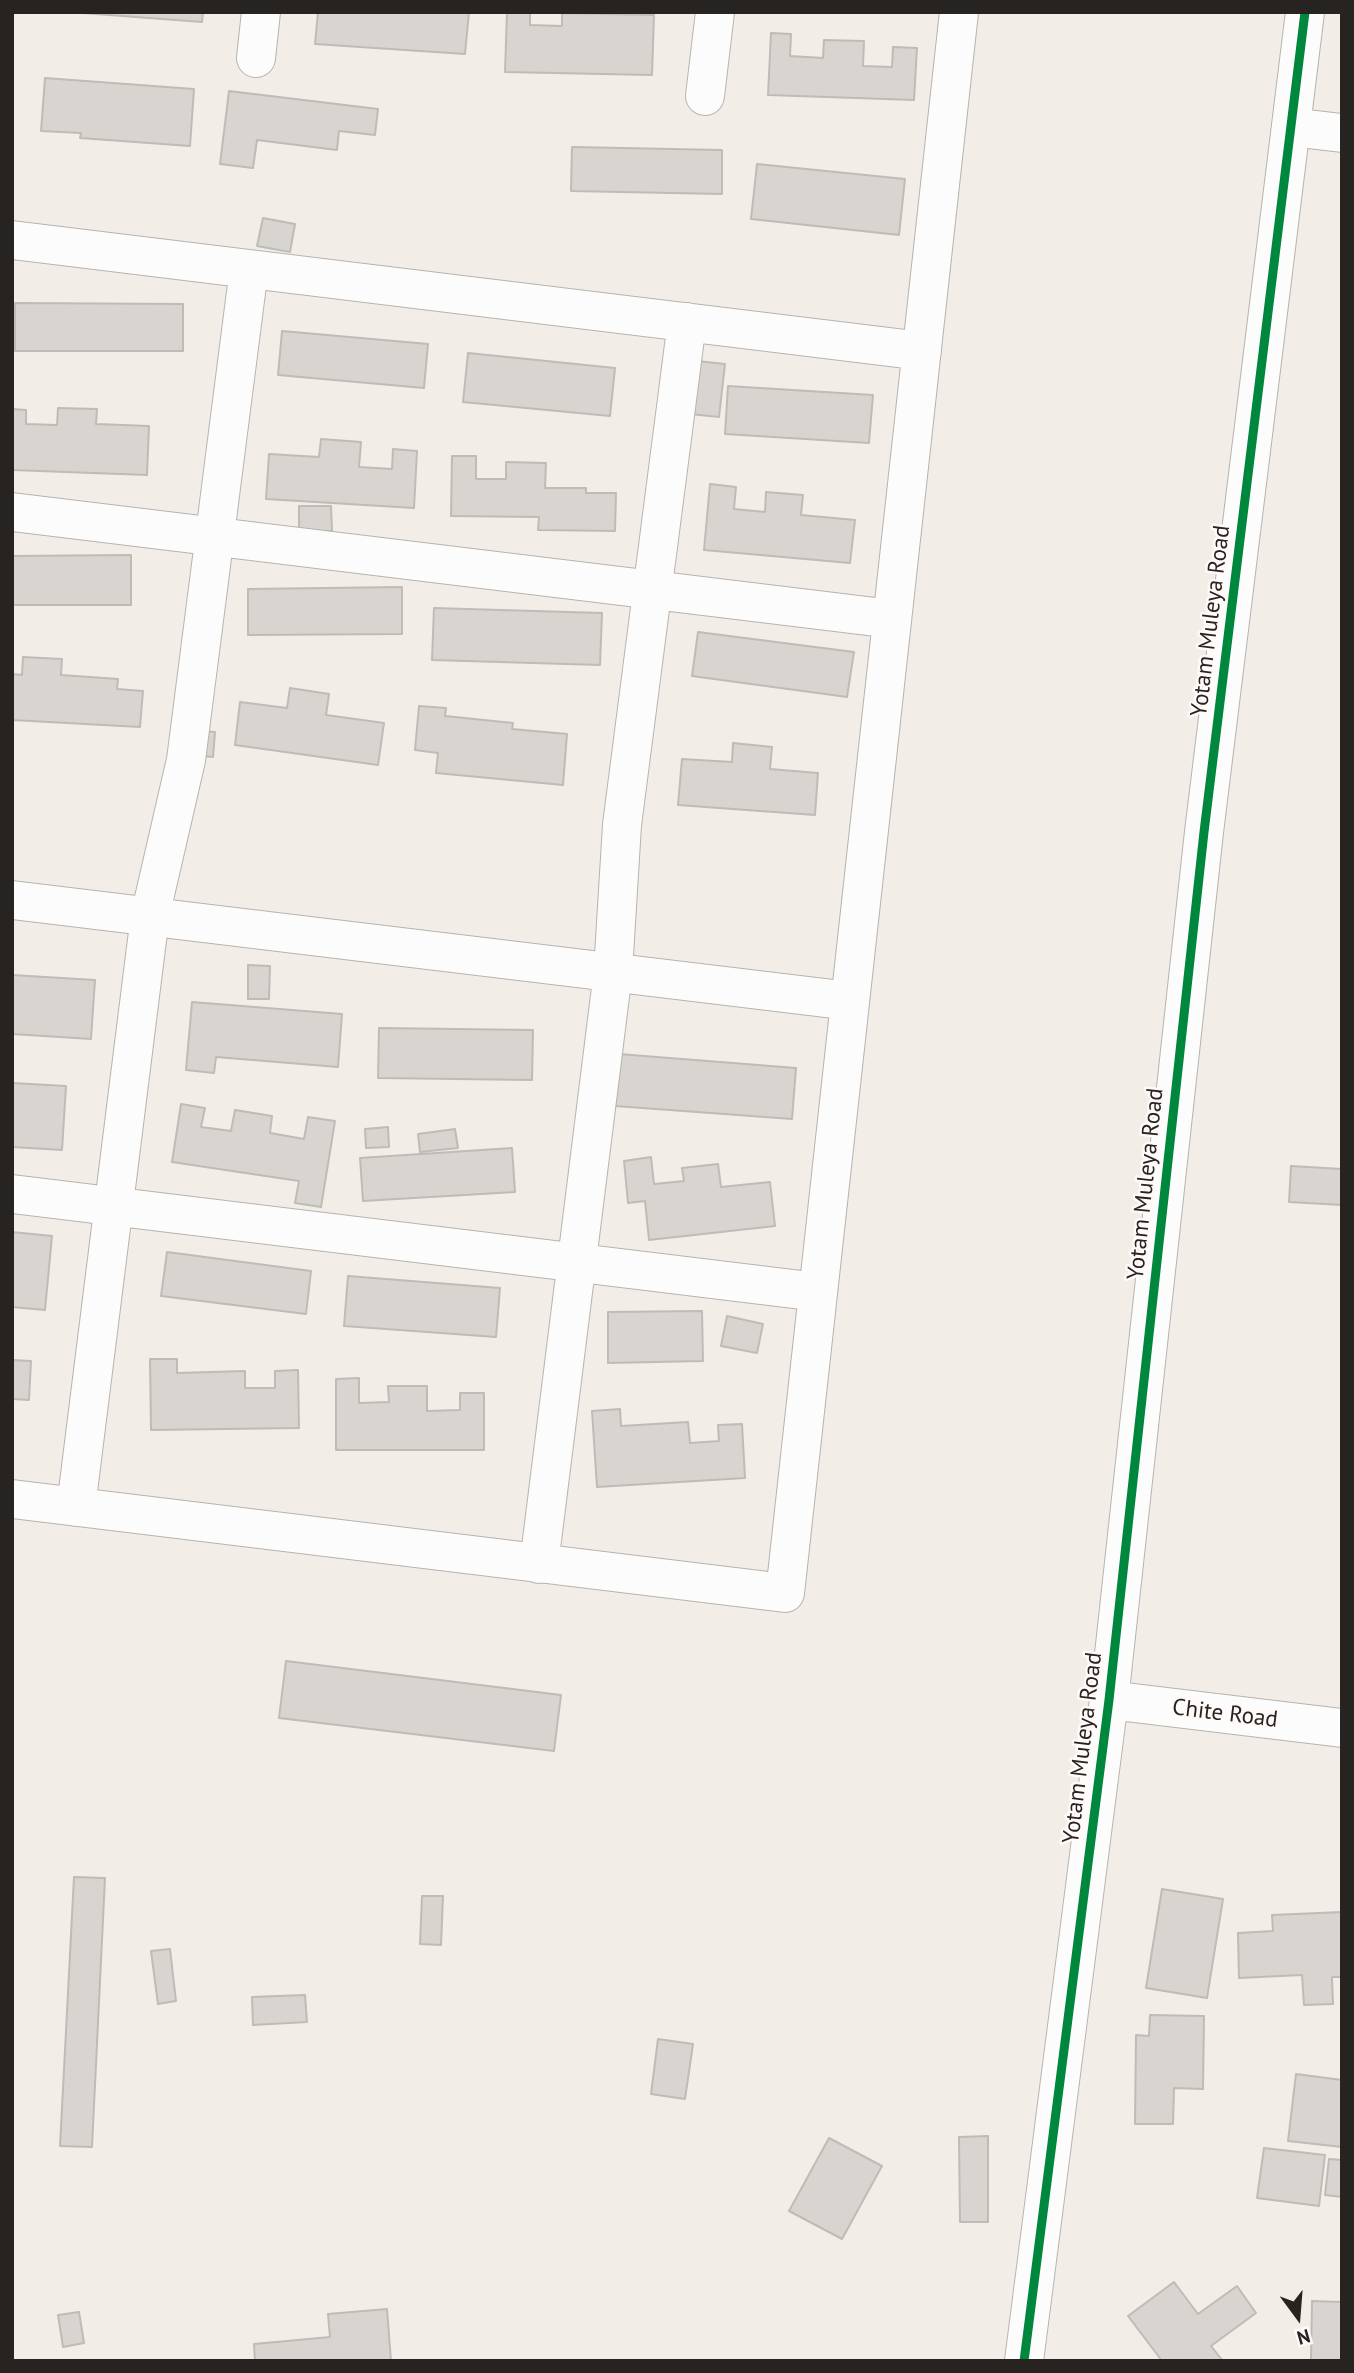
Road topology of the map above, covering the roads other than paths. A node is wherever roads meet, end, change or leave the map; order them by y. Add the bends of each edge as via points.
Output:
1 (261, 12) edge
2 (715, 12) edge
3 (959, 12) edge
4 (1305, 12) edge
5 (256, 58) dead end
6 (705, 96) dead end
7 (1291, 127) junction
8 (1342, 133) edge
9 (12, 240) edge
10 (249, 269) junction
11 (687, 322) junction
12 (922, 351) junction
13 (12, 512) edge
14 (214, 536) junction
15 (653, 590) junction
16 (892, 619) junction
17 (12, 900) edge
18 (150, 916) junction
19 (613, 972) junction
20 (850, 1001) junction
21 (12, 1195) edge
22 (114, 1207) junction
23 (576, 1263) junction
24 (818, 1292) junction
25 (12, 1499) edge
26 (76, 1507) junction
27 (539, 1564) junction
28 (1109, 1700) junction
29 (1342, 1728) edge
30 (1024, 2361) edge

1 - 5 street
2 - 6 street
3 - 12 street
4 - 7 street, Yotam Muleya Road
7 - 8 street
7 - 28 street, Yotam Muleya Road via 1204,832
9 - 10 street
10 - 11 street
10 - 14 street
11 - 12 street
11 - 15 street
12 - 16 street
13 - 14 street
14 - 15 street
14 - 18 street via 186,760
15 - 16 street
15 - 19 street via 622,825
16 - 20 street
17 - 18 street
18 - 19 street
18 - 22 street
19 - 20 street
19 - 23 street
20 - 24 street
21 - 22 street
22 - 23 street
22 - 26 street
23 - 24 street
23 - 27 street
24 - 27 street via 785,1593
25 - 26 street
26 - 27 street
28 - 29 street, Chite Road
28 - 30 street, Yotam Muleya Road

